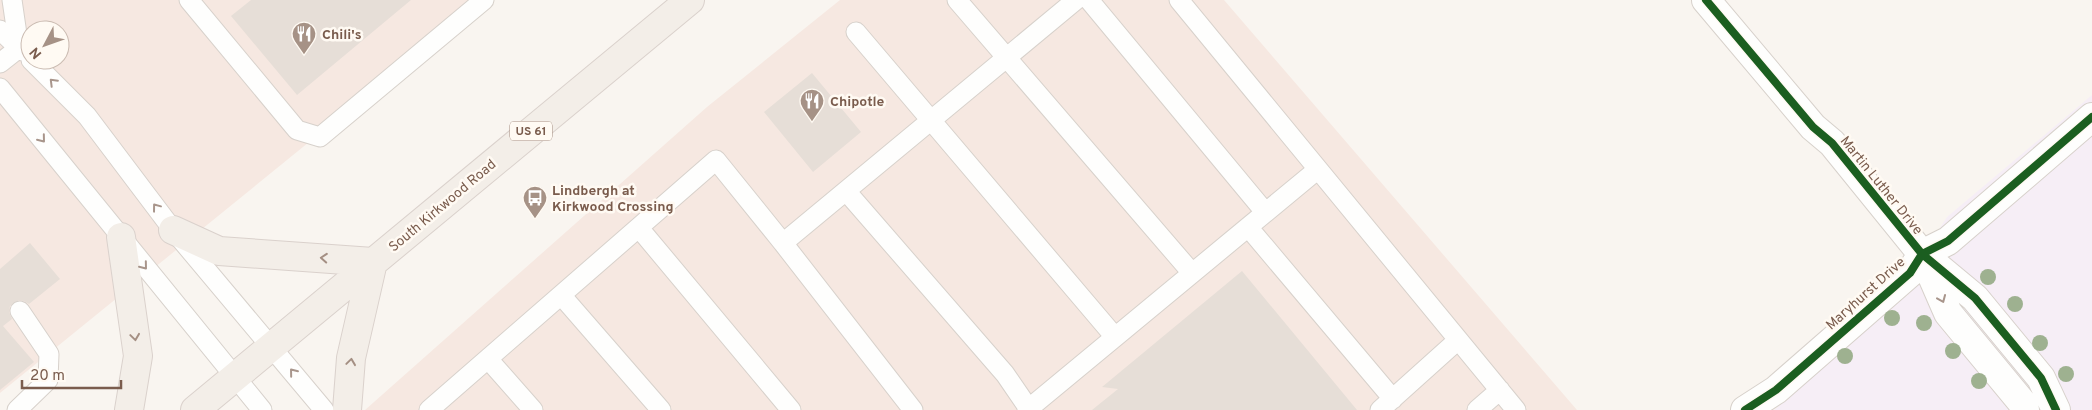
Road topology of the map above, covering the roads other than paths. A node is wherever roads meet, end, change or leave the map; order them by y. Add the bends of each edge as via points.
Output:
1 (12, 0) edge
2 (189, 0) edge
3 (484, 0) edge
4 (957, 0) edge
5 (1076, 0) edge
6 (1090, 0) edge
7 (1180, 0) edge
8 (1706, 0) edge
9 (684, 2) edge
10 (0, 30) edge
11 (20, 30) edge
12 (856, 32) dead end
13 (20, 49) edge
14 (20, 58) edge
15 (1006, 58) junction
16 (0, 63) edge
17 (41, 70) edge
18 (0, 88) edge
19 (2092, 117) edge
20 (931, 120) junction
21 (1317, 170) junction
22 (846, 190) junction
23 (1266, 212) junction
24 (1248, 226) junction
25 (639, 228) junction
26 (173, 230) junction
27 (121, 237) junction
28 (783, 243) junction
29 (1922, 254) junction
30 (373, 262) junction
31 (1192, 273) junction
32 (561, 295) junction
33 (20, 311) dead end
34 (1115, 337) junction
35 (1458, 340) junction
36 (271, 345) junction
37 (488, 358) junction
38 (234, 376) junction
39 (1500, 390) junction
40 (1387, 404) edge
41 (17, 410) edge
42 (129, 410) edge
43 (196, 410) edge
44 (262, 410) edge
45 (324, 410) edge
46 (347, 410) edge
47 (429, 410) edge
48 (534, 410) edge
49 (661, 410) edge
50 (791, 410) edge
51 (913, 410) edge
52 (1028, 410) edge
53 (1476, 410) edge
54 (1516, 410) edge
55 (1746, 410) edge
56 (2025, 410) edge
57 (2056, 410) edge

1 - 11 lane
2 - 3 lane via 297,130 320,137
4 - 15 lane
5 - 15 lane
6 - 23 lane
7 - 21 lane
8 - 29 street, Martin Luther Drive via 1813,127 1832,142
9 - 30 main road, South Kirkwood Road / US 61
10 - 13 lane
12 - 20 lane
14 - 16 lane
15 - 20 lane
15 - 31 lane
26 -> 17 lane via 87,116
18 -> 27 lane
19 - 29 street, Maryhurst Drive via 1948,241
20 - 22 lane
20 - 34 lane
21 - 23 lane
21 - 35 lane
22 - 28 lane
22 - 52 lane via 1005,374
23 - 24 lane
24 - 31 lane
24 - 40 lane
25 - 28 lane via 716,160
25 - 32 lane
25 - 50 lane
30 -> 26 main road via 219,251
26 - 36 lane
27 -> 38 lane
27 -> 42 main road via 138,356
28 - 51 lane
29 - 55 street, Maryhurst Drive via 1910,273 1776,390
29 -> 56 street, Martin Luther Drive via 1948,313
29 - 57 street, Martin Luther Drive via 1975,298 2041,378
30 - 36 main road, South Kirkwood Road / US 61
46 -> 30 main road via 351,358
31 - 34 lane
32 - 37 lane
32 - 49 lane
33 - 41 lane via 49,354 48,380
34 - 52 lane
35 - 39 lane
35 - 40 lane
36 - 38 main road, South Kirkwood Road / US 61
45 -> 36 lane
37 - 47 lane
37 - 48 lane
38 - 43 main road, South Kirkwood Road / US 61
38 - 44 lane
39 - 53 lane
39 - 54 lane

